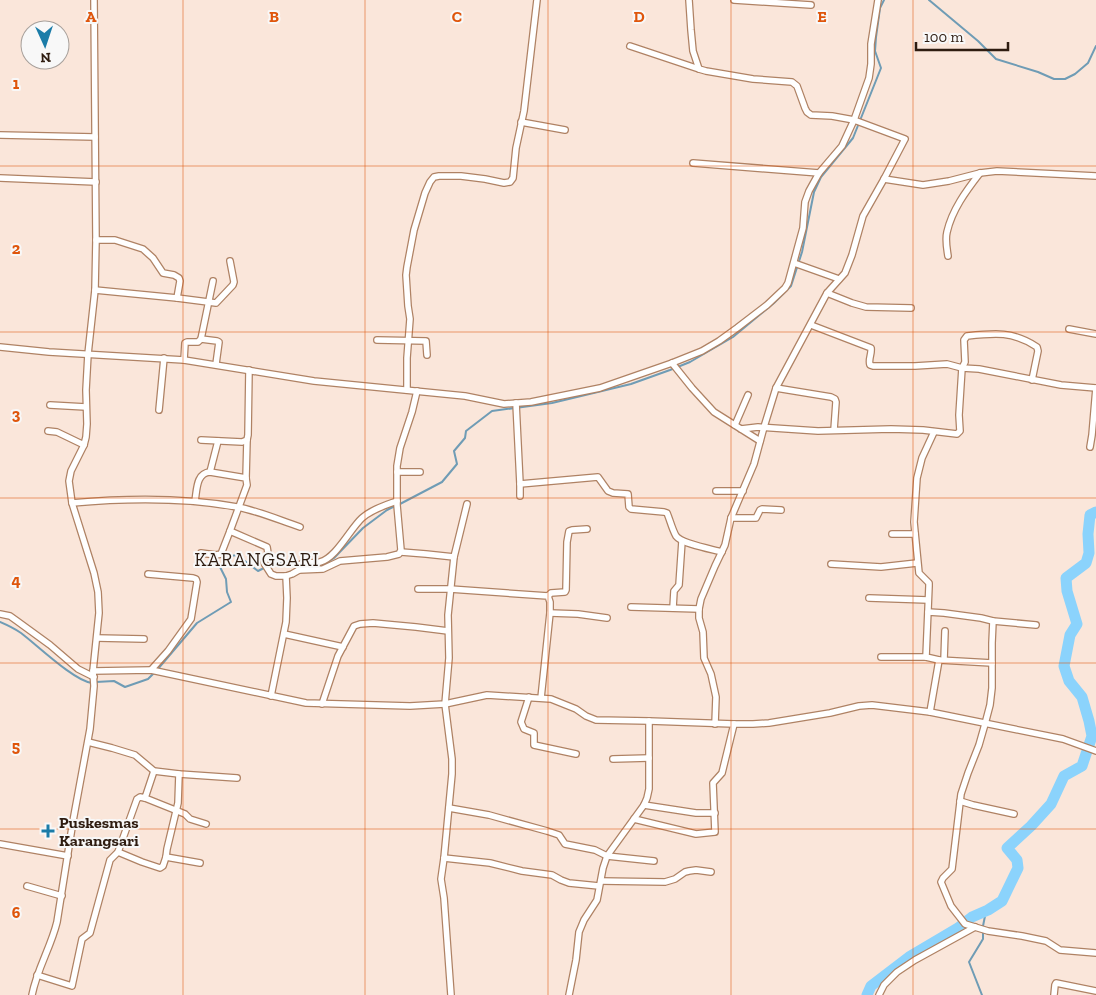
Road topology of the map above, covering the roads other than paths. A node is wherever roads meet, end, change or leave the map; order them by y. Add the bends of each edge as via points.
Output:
1 (94, 0) edge
2 (537, 0) edge
3 (689, 0) edge
4 (734, 0) edge
5 (878, 0) edge
6 (811, 6) dead end
7 (630, 46) dead end
8 (700, 68) junction
9 (857, 121) junction
10 (522, 122) junction
11 (565, 130) dead end
12 (0, 135) edge
13 (95, 138) junction
14 (693, 163) dead end
15 (819, 172) junction
16 (980, 173) junction
17 (1096, 176) edge
18 (0, 178) edge
19 (884, 179) junction
20 (96, 182) junction
21 (96, 240) junction
22 (948, 256) dead end
23 (230, 261) dead end
24 (797, 264) junction
25 (840, 279) junction
26 (213, 281) dead end
27 (95, 290) junction
28 (827, 293) junction
29 (177, 298) junction
30 (209, 303) junction
31 (911, 308) dead end
32 (810, 325) junction
33 (1069, 329) dead end
34 (1096, 334) edge
35 (201, 339) junction
36 (377, 340) dead end
37 (409, 341) junction
38 (0, 347) edge
39 (88, 354) junction
40 (427, 355) dead end
41 (164, 358) junction
42 (184, 360) junction
43 (216, 364) junction
44 (675, 367) junction
45 (962, 368) junction
46 (249, 370) junction
47 (1032, 380) junction
48 (776, 388) junction
49 (1096, 388) edge
50 (407, 390) junction
51 (417, 391) junction
52 (748, 395) dead end
53 (50, 406) dead end
54 (86, 407) junction
55 (516, 407) junction
56 (159, 410) dead end
57 (735, 425) junction
58 (764, 427) junction
59 (741, 429) junction
60 (834, 430) junction
61 (48, 431) dead end
62 (934, 432) junction
63 (201, 440) dead end
64 (247, 440) junction
65 (218, 441) junction
66 (760, 441) junction
67 (84, 446) junction
68 (1090, 447) dead end
69 (210, 472) junction
70 (397, 472) junction
71 (420, 472) dead end
72 (246, 478) junction
73 (520, 484) junction
74 (716, 491) dead end
75 (743, 491) junction
76 (520, 496) dead end
77 (195, 501) junction
78 (72, 503) junction
79 (397, 503) junction
80 (467, 504) dead end
81 (238, 507) junction
82 (780, 510) dead end
83 (731, 518) junction
84 (300, 527) dead end
85 (587, 529) dead end
86 (230, 531) junction
87 (892, 534) dead end
88 (915, 534) junction
89 (682, 541) junction
90 (401, 552) junction
91 (722, 552) junction
92 (201, 553) dead end
93 (454, 557) junction
94 (831, 564) dead end
95 (917, 564) junction
96 (322, 566) junction
97 (148, 574) dead end
98 (286, 576) junction
99 (418, 589) dead end
100 (450, 589) junction
101 (548, 596) junction
102 (869, 598) dead end
103 (928, 600) junction
104 (632, 607) dead end
105 (673, 608) junction
106 (699, 609) junction
107 (928, 612) junction
108 (550, 613) junction
109 (0, 614) edge
110 (607, 618) dead end
111 (994, 621) junction
112 (1036, 625) dead end
113 (448, 631) junction
114 (945, 631) dead end
115 (284, 634) junction
116 (97, 638) junction
117 (144, 639) dead end
118 (343, 647) junction
119 (881, 657) dead end
120 (926, 657) junction
121 (942, 660) junction
122 (992, 663) junction
123 (152, 670) junction
124 (94, 678) junction
125 (271, 696) junction
126 (529, 697) junction
127 (541, 698) junction
128 (322, 704) junction
129 (446, 704) junction
130 (930, 712) junction
131 (650, 720) junction
132 (715, 724) junction
133 (734, 724) junction
134 (986, 724) junction
135 (88, 742) junction
136 (1095, 750) edge
137 (576, 754) dead end
138 (649, 758) junction
139 (613, 760) dead end
140 (154, 771) junction
141 (179, 774) junction
142 (237, 778) dead end
143 (146, 798) junction
144 (960, 801) junction
145 (644, 805) junction
146 (449, 808) junction
147 (176, 810) junction
148 (715, 813) junction
149 (1014, 814) dead end
150 (634, 819) junction
151 (206, 824) dead end
152 (0, 844) edge
153 (118, 852) junction
154 (68, 856) junction
155 (607, 856) junction
156 (166, 857) junction
157 (444, 858) junction
158 (654, 861) dead end
159 (200, 863) dead end
160 (711, 872) dead end
161 (600, 884) junction
162 (27, 886) dead end
163 (62, 896) junction
164 (976, 927) junction
165 (1096, 953) edge
166 (37, 975) junction
167 (1096, 991) edge
168 (32, 995) edge
169 (451, 995) edge
170 (569, 995) edge
171 (879, 995) edge
172 (1054, 995) edge

1 - 13 street
2 - 10 street
3 - 8 street via 693,51
4 - 6 street
5 - 9 street via 869,78
7 - 8 street
8 - 9 street via 753,79 792,82 811,115
9 - 15 street via 842,146
9 - 19 street via 904,139
10 - 11 street
10 - 37 street via 510,182 439,176 430,182 414,230 407,267
12 - 13 street
13 - 20 street
14 - 15 street
15 - 24 street via 807,196
16 - 17 street via 1014,171
16 - 19 street via 923,185
16 - 22 street via 959,202 946,234
18 - 20 street
19 - 25 street via 863,216 850,261
20 - 21 street
21 - 27 street
21 - 29 street via 118,241 143,249 164,273 179,278
23 - 30 street via 233,286 216,303
24 - 25 street
24 - 44 street via 788,283 767,305 720,341
25 - 28 street
26 - 30 street
27 - 29 street
27 - 39 street
28 - 31 street via 866,307
28 - 32 street
29 - 30 street
30 - 35 street
32 - 45 street via 871,348 869,362 873,366 947,364
32 - 48 street
33 - 34 street
35 - 42 street via 185,343
35 - 43 street via 219,342
36 - 37 street
37 - 40 street via 426,341
37 - 50 street
38 - 39 street
39 - 41 street
39 - 54 street
41 - 42 street
41 - 56 street
42 - 43 street
43 - 46 street
44 - 55 street
44 - 57 street via 714,412
45 - 47 street
45 - 47 street via 967,336 1008,334 1038,348
45 - 62 street via 960,431 957,434
46 - 50 street via 314,381
46 - 64 street
47 - 49 street
48 - 58 street
48 - 60 street via 835,399
49 - 68 street
50 - 51 street
51 - 55 street via 465,396
51 - 70 street via 400,448
52 - 57 street
53 - 54 street
54 - 67 street
55 - 73 street
57 - 59 street
58 - 59 street
58 - 60 street
58 - 66 street
59 - 66 street
60 - 62 street
61 - 67 street via 57,432
62 - 88 street via 917,478
63 - 65 street
64 - 65 street
64 - 72 street
65 - 69 street
66 - 75 street
67 - 78 street via 71,471
69 - 72 street
69 - 77 street via 200,477
70 - 71 street
70 - 79 street
72 - 81 street via 247,485
73 - 76 street
73 - 89 street via 598,478 608,491 628,494 630,509 667,513 677,537
74 - 75 street
75 - 83 street
77 - 78 street via 147,498
77 - 81 street
78 - 116 street via 98,592
79 - 90 street
79 - 96 street via 363,517
80 - 93 street
81 - 84 street
81 - 86 street
82 - 83 street via 762,509 756,518
83 - 91 street
85 - 101 street via 569,531 566,590
86 - 92 street via 221,554
86 - 98 street via 267,551 264,563 269,572 274,576
87 - 88 street
88 - 95 street
89 - 91 street
89 - 105 street via 679,586 674,591
90 - 93 street
90 - 96 street via 394,556
91 - 106 street
93 - 100 street
94 - 95 street via 881,567
95 - 103 street via 919,574 930,586
96 - 98 street via 304,562
97 - 123 street via 193,578 197,582 191,619
98 - 115 street
99 - 100 street
100 - 101 street
100 - 113 street
101 - 108 street
102 - 103 street
103 - 107 street
104 - 105 street
105 - 106 street
106 - 132 street via 704,658 716,697
107 - 111 street
107 - 120 street
108 - 110 street
108 - 127 street
109 - 124 street via 10,616
111 - 112 street
111 - 122 street
113 - 118 street via 360,624 354,626
113 - 129 street
114 - 121 street
115 - 118 street
115 - 125 street
116 - 117 street
116 - 124 street
118 - 128 street
119 - 120 street
120 - 121 street
121 - 122 street
121 - 130 street
122 - 134 street
123 - 124 street
123 - 125 street
124 - 135 street
125 - 128 street
126 - 127 street
126 - 129 street via 487,695
126 - 137 street via 521,722 524,728 534,733 534,744
127 - 131 street via 576,709 596,720
128 - 129 street
129 - 146 street via 452,759
130 - 133 street via 872,705 770,723
130 - 134 street
131 - 132 street
131 - 138 street
132 - 133 street
133 - 148 street via 722,773 713,782
134 - 136 street via 1063,739
134 - 144 street
135 - 140 street via 135,755
135 - 154 street
138 - 139 street
138 - 145 street via 649,789
140 - 141 street
140 - 143 street
141 - 142 street
141 - 147 street
143 - 147 street
143 - 153 street via 137,799
144 - 149 street
144 - 164 street via 952,869 941,882 951,906 964,922
145 - 148 street
145 - 150 street
146 - 155 street via 547,831 560,836 564,843
146 - 157 street
147 - 151 street
147 - 156 street
148 - 150 street via 715,832 705,834
150 - 155 street
152 - 154 street
153 - 156 street via 160,868
153 - 166 street via 110,860 90,933 82,939 72,986
154 - 163 street
155 - 158 street
155 - 161 street
156 - 159 street
157 - 161 street via 552,875 569,883
157 - 169 street via 440,879
160 - 161 street via 688,871 665,882
161 - 170 street via 597,900 579,932
162 - 163 street
163 - 166 street via 54,937
164 - 165 street via 1046,941 1060,950
164 - 171 street via 897,972
166 - 168 street
167 - 172 street via 1056,983

